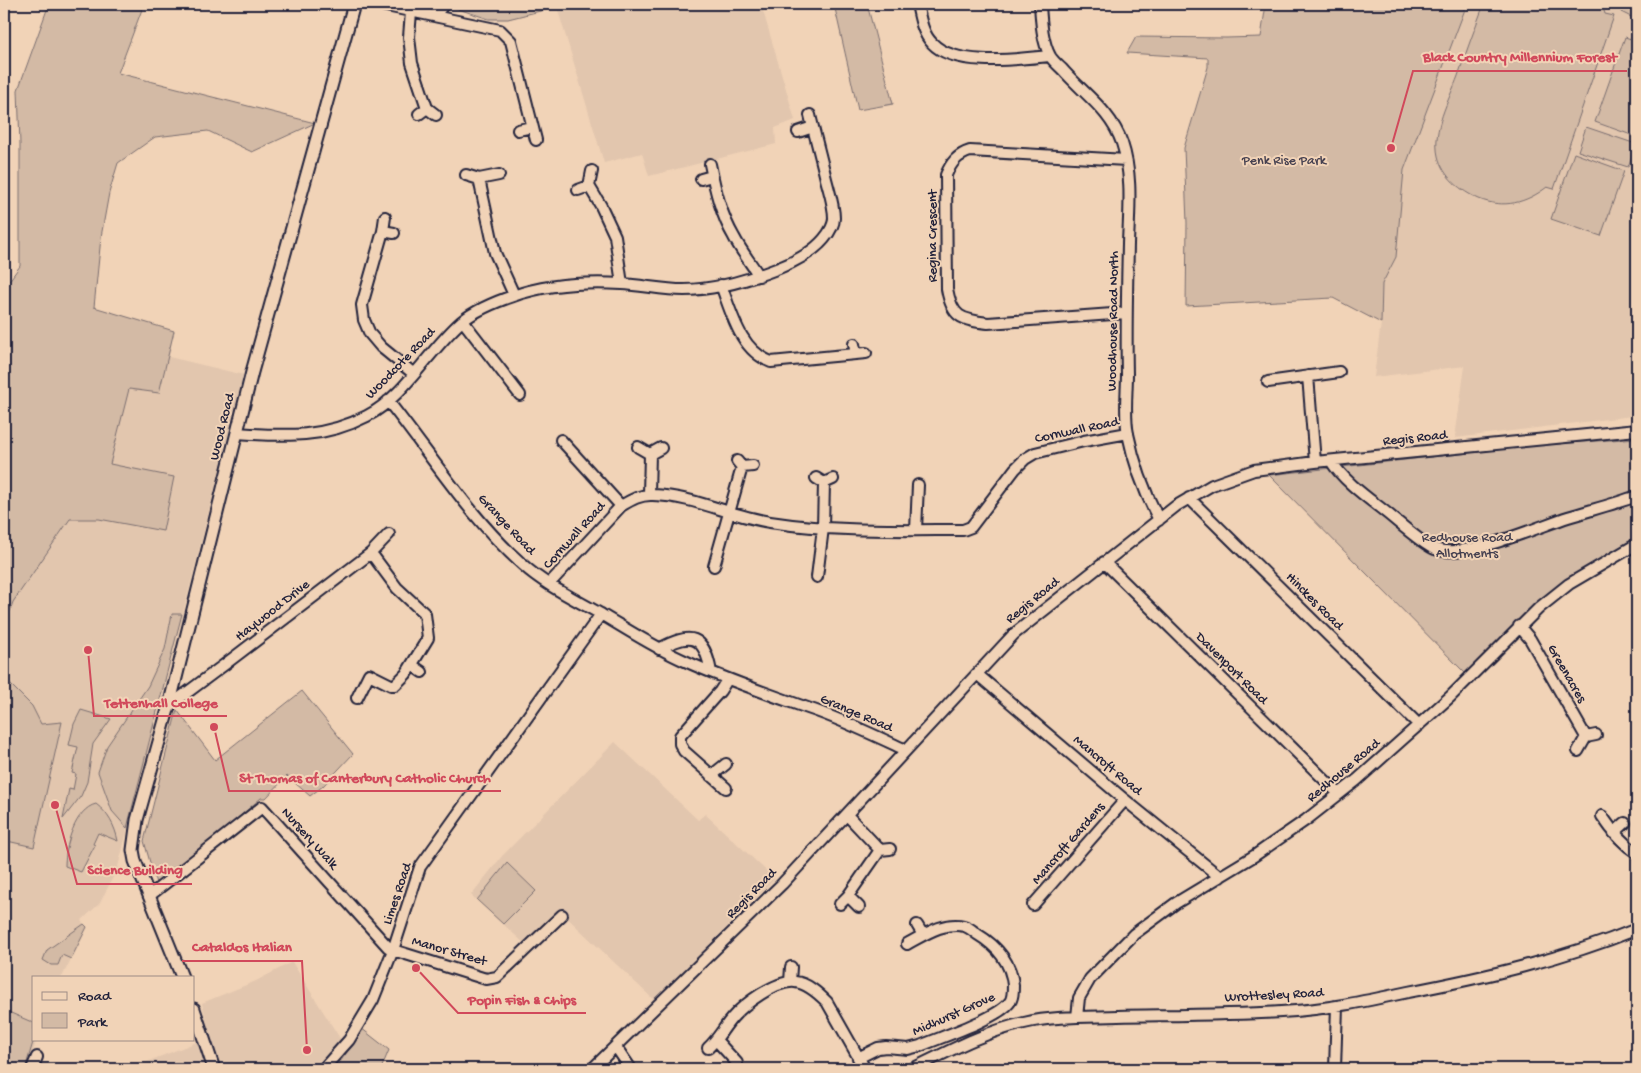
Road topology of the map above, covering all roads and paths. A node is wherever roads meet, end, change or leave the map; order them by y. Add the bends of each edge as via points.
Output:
1 (354, 4) edge
2 (377, 4) edge
3 (444, 4) edge
4 (917, 4) edge
5 (1040, 4) edge
6 (411, 12) junction
7 (434, 15) junction
8 (1050, 56) junction
9 (436, 115) dead end
10 (810, 115) dead end
11 (532, 127) junction
12 (813, 127) junction
13 (518, 130) dead end
14 (798, 132) dead end
15 (536, 140) dead end
16 (1126, 160) junction
17 (710, 164) dead end
18 (592, 171) dead end
19 (466, 175) dead end
20 (499, 175) dead end
21 (712, 176) junction
22 (479, 179) junction
23 (701, 179) dead end
24 (589, 186) junction
25 (578, 190) dead end
26 (385, 217) dead end
27 (383, 230) junction
28 (394, 234) dead end
29 (759, 276) junction
30 (622, 284) junction
31 (721, 285) junction
32 (514, 295) junction
33 (1126, 313) junction
34 (463, 321) junction
35 (866, 353) dead end
36 (1340, 372) dead end
37 (414, 374) junction
38 (1308, 376) junction
39 (1268, 382) dead end
40 (520, 395) dead end
41 (388, 401) junction
42 (1637, 430) edge
43 (237, 433) junction
44 (1128, 434) junction
45 (561, 440) dead end
46 (638, 447) dead end
47 (661, 448) dead end
48 (650, 454) junction
49 (1330, 461) junction
50 (1315, 462) junction
51 (753, 466) dead end
52 (824, 480) dead end
53 (918, 485) dead end
54 (650, 494) junction
55 (1637, 496) edge
56 (1189, 498) junction
57 (621, 506) junction
58 (730, 512) junction
59 (1159, 520) junction
60 (822, 528) junction
61 (916, 530) junction
62 (389, 534) dead end
63 (1637, 544) edge
64 (371, 553) junction
65 (1104, 562) junction
66 (714, 566) dead end
67 (817, 577) dead end
68 (549, 584) junction
69 (601, 614) junction
70 (1520, 626) junction
71 (659, 649) junction
72 (412, 665) junction
73 (422, 672) dead end
74 (711, 672) junction
75 (978, 674) junction
76 (727, 680) junction
77 (357, 698) dead end
78 (169, 706) junction
79 (1419, 725) junction
80 (906, 750) junction
81 (1578, 751) dead end
82 (726, 764) dead end
83 (712, 776) junction
84 (726, 788) dead end
85 (1339, 794) junction
86 (1125, 800) junction
87 (847, 815) junction
88 (1602, 816) dead end
89 (1625, 823) dead end
90 (1614, 833) junction
91 (1637, 853) edge
92 (1220, 877) junction
93 (149, 896) junction
94 (848, 896) junction
95 (840, 904) dead end
96 (1033, 905) dead end
97 (858, 906) dead end
98 (562, 914) dead end
99 (917, 925) dead end
100 (1637, 930) edge
101 (923, 936) junction
102 (907, 944) dead end
103 (393, 950) junction
104 (791, 967) dead end
105 (182, 976) edge
106 (790, 982) junction
107 (1336, 1006) junction
108 (195, 1012) edge
109 (1077, 1017) junction
110 (616, 1047) junction
111 (37, 1057) dead end
112 (858, 1058) junction
113 (737, 1063) dead end
114 (32, 1069) edge
115 (214, 1069) edge
116 (323, 1069) edge
117 (592, 1069) edge
118 (631, 1069) edge
119 (865, 1069) edge
120 (912, 1069) edge
121 (1335, 1069) edge

1 - 43 street, Wood Road
2 - 6 street
3 - 7 street
4 - 8 street via 921,22 932,43 959,58 1010,60
5 - 8 street via 1044,39
6 - 7 street
6 - 9 street via 412,63 423,111
7 - 11 street via 500,30 511,40
8 - 16 street, Woodhouse Road North via 1112,120
10 - 12 street, Woodcote Road
11 - 13 street
11 - 15 street
12 - 14 street
12 - 29 street, Woodcote Road via 830,194 834,218 832,229 795,261
16 - 33 street, Woodhouse Road North via 1130,183
16 - 33 street, Regina Crescent via 970,151 950,165 946,175 946,194 947,288 954,312 964,319 988,323
17 - 21 street
18 - 24 street
19 - 22 street
20 - 22 street
21 - 23 street
21 - 29 street via 734,238
22 - 32 street via 495,253
24 - 25 street
24 - 30 street via 615,236
26 - 27 street
27 - 28 street
27 - 37 street via 362,305 364,320 381,347
29 - 31 street, Woodcote Road
30 - 31 street, Woodcote Road via 686,290
30 - 32 street, Woodcote Road via 572,284
31 - 35 street via 742,338 761,358 771,362 855,349
32 - 34 street, Woodcote Road
33 - 44 street, Woodhouse Road North
34 - 37 street, Woodcote Road
34 - 40 street
36 - 38 street
37 - 41 street, Woodcote Road
38 - 39 street
38 - 50 street
41 - 43 street, Woodcote Road via 347,426 325,432 294,436
41 - 68 street, Grange Road via 506,549
42 - 49 street, Regis Road
43 - 78 street, Wood Road
44 - 59 street, Woodhouse Road North via 1141,479
44 - 61 street, Cornwall Road via 1034,453 1015,469 971,527 963,530
45 - 57 street, Cornwall Road
46 - 48 street
47 - 48 street
48 - 54 street
49 - 50 street, Regis Road
49 - 55 street via 1394,519 1434,549 1446,552 1512,538
50 - 56 street, Regis Road via 1254,470 1212,485
51 - 58 street via 739,464
52 - 60 street
53 - 61 street
54 - 57 street, Cornwall Road
54 - 58 street, Cornwall Road via 686,498
56 - 59 street, Regis Road
56 - 79 street, Hinckes Road
57 - 68 street, Cornwall Road
58 - 60 street, Cornwall Road via 772,523
58 - 66 street
59 - 65 street, Regis Road
60 - 61 street, Cornwall Road
60 - 67 street
62 - 64 street, Haywood Drive
63 - 70 street, Redhouse Road via 1569,584
64 - 72 street via 397,588 424,614 428,638
64 - 78 street, Haywood Drive
65 - 75 street, Regis Road via 1014,634
65 - 85 street, Davenport Road
68 - 69 street, Grange Road
69 - 71 street, Grange Road
69 - 103 street, Limes Road via 420,867
70 - 79 street, Redhouse Road
70 - 81 street, Greenacres via 1591,736
71 - 74 street, Grange Road
71 - 74 street via 688,638 705,650
72 - 73 street
72 - 77 street via 395,685 369,674
74 - 76 street, Grange Road
75 - 80 street, Regis Road
75 - 86 street, Mancroft Road
76 - 80 street, Grange Road via 822,713
76 - 83 street via 680,736 684,751
78 - 93 street, Wood Road via 137,820 133,850
79 - 85 street, Redhouse Road
80 - 87 street, Regis Road
82 - 83 street
83 - 84 street
85 - 92 street, Redhouse Road via 1280,839
86 - 92 street, Mancroft Road
86 - 96 street, Mancroft Gardens
87 - 94 street via 885,850
87 - 110 street, Regis Road via 782,884
88 - 90 street
89 - 90 street
90 - 91 street
92 - 109 street, Redhouse Road via 1149,922 1118,949 1084,989 1079,998
93 - 103 street, Nursery Walk via 262,807
93 - 105 street
94 - 95 street
94 - 97 street
98 - 103 street, Manor Street via 497,977 486,978
99 - 101 street
100 - 107 street, Wrottesley Road via 1533,964
101 - 102 street, Midhurst Grove
101 - 112 street, Midhurst Grove via 950,925 965,926 987,940 999,951 1012,975 1011,1001 998,1014 920,1046 908,1050 878,1048
103 - 116 street, Limes Road via 373,1000 349,1040
104 - 106 street
106 - 112 street via 805,985 827,1002
106 - 113 street via 767,990 746,1005 712,1044
107 - 109 street, Wrottesley Road via 1281,1012
107 - 121 street
108 - 115 street
109 - 120 street, Wrottesley Road via 1025,1022 1000,1029
110 - 117 street, Regis Road
110 - 118 street
111 - 114 street
112 - 119 street

